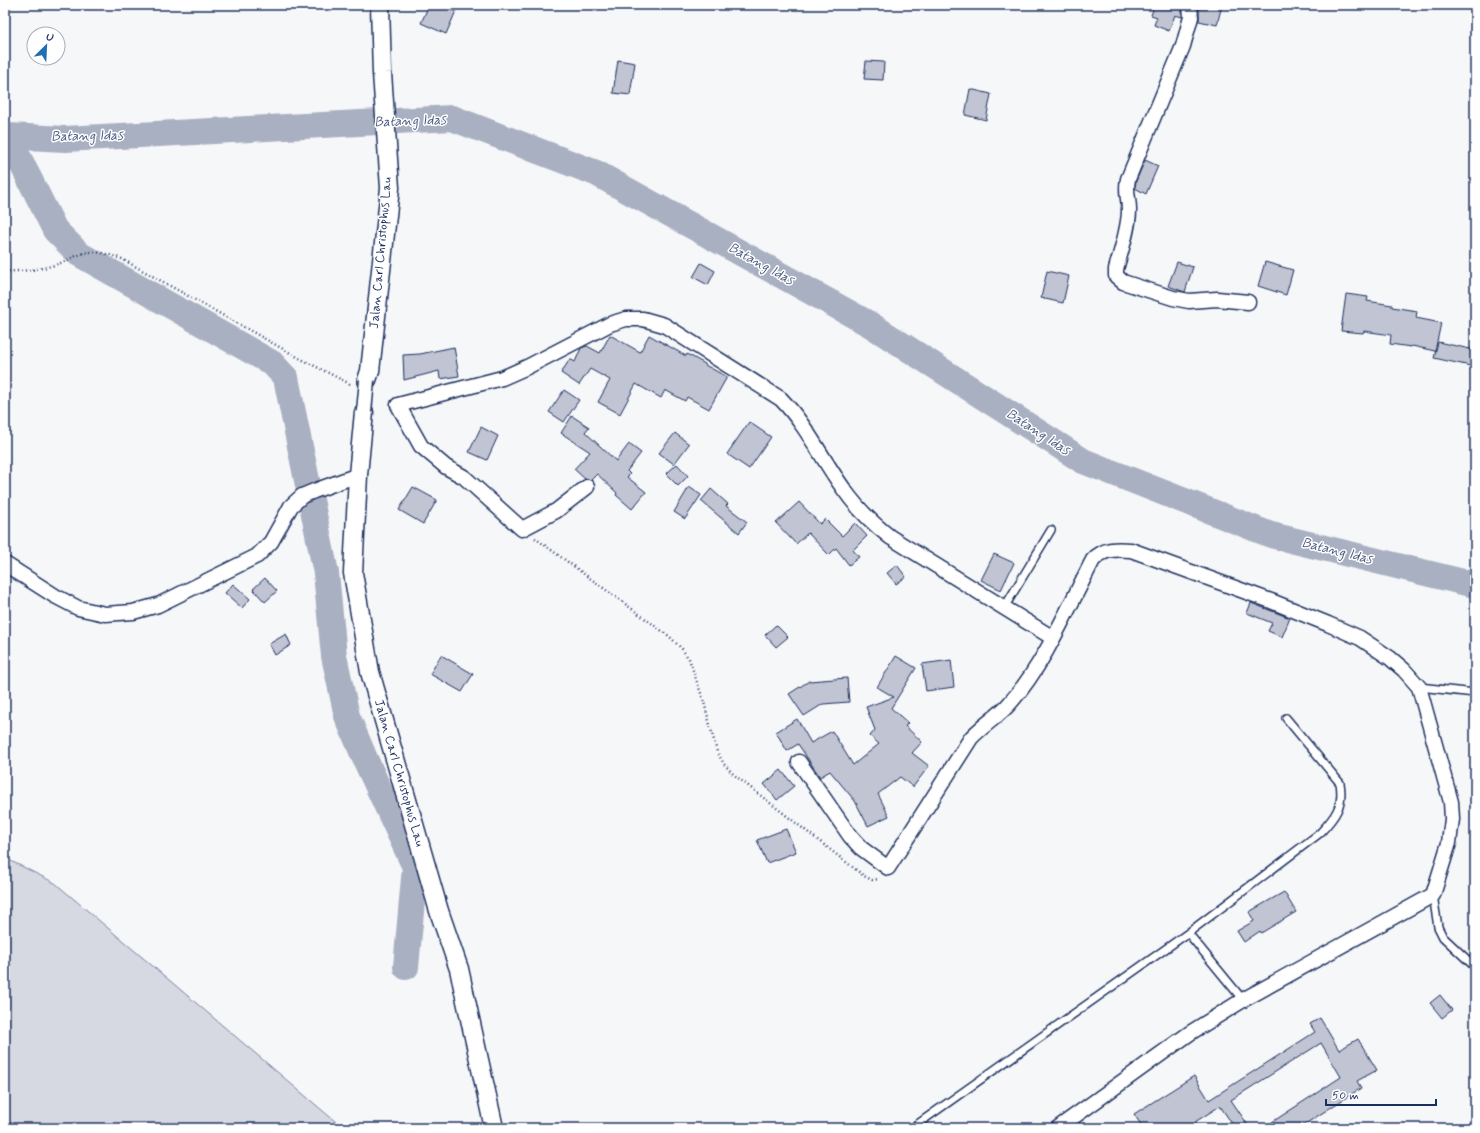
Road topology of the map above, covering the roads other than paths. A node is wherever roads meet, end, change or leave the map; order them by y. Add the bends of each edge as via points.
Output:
1 (380, 5) edge
2 (1190, 5) edge
3 (1248, 302) dead end
4 (360, 383) joint
5 (364, 412) joint
6 (358, 475) junction
7 (587, 487) dead end
8 (1051, 530) dead end
9 (5, 564) edge
10 (1004, 608) junction
11 (1053, 638) junction
12 (1420, 687) junction
13 (1475, 693) edge
14 (1286, 718) dead end
15 (799, 762) dead end
16 (1433, 895) junction
17 (1188, 933) junction
18 (1475, 967) edge
19 (1243, 1000) junction
20 (1064, 1126) edge
21 (494, 1128) edge
22 (912, 1128) edge

1 - 4 street, Jalan Carl Christophus Lau via 390,188 370,371
2 - 3 street via 1191,17 1183,46 1128,179 1126,190 1129,210 1116,276 1123,282 1181,300 1217,299
4 - 5 street, bridge
5 - 6 street, Jalan Carl Christophus Lau
6 - 9 street via 308,494 292,506 271,542 256,556 158,605 133,612 105,614 78,608
6 - 21 street, Jalan Carl Christophus Lau via 353,573 370,672 439,911 459,969
7 - 10 street via 556,511 522,529 464,477 421,446 398,405 502,378 527,368 610,324 626,319 643,319 664,326 781,399 795,413 843,488 875,525
8 - 10 lane
10 - 11 street
11 - 12 street via 1093,560 1108,550 1131,550 1271,601 1360,638 1390,658
11 - 15 street via 1034,671 1009,705 970,738 888,868 861,848 850,836
12 - 13 lane
12 - 16 street via 1451,802 1449,843
14 - 17 lane via 1340,783 1342,793 1339,808 1320,833
16 - 18 lane via 1438,927 1443,937
16 - 19 street
17 - 19 lane
17 - 22 lane
19 - 20 street via 1190,1034

